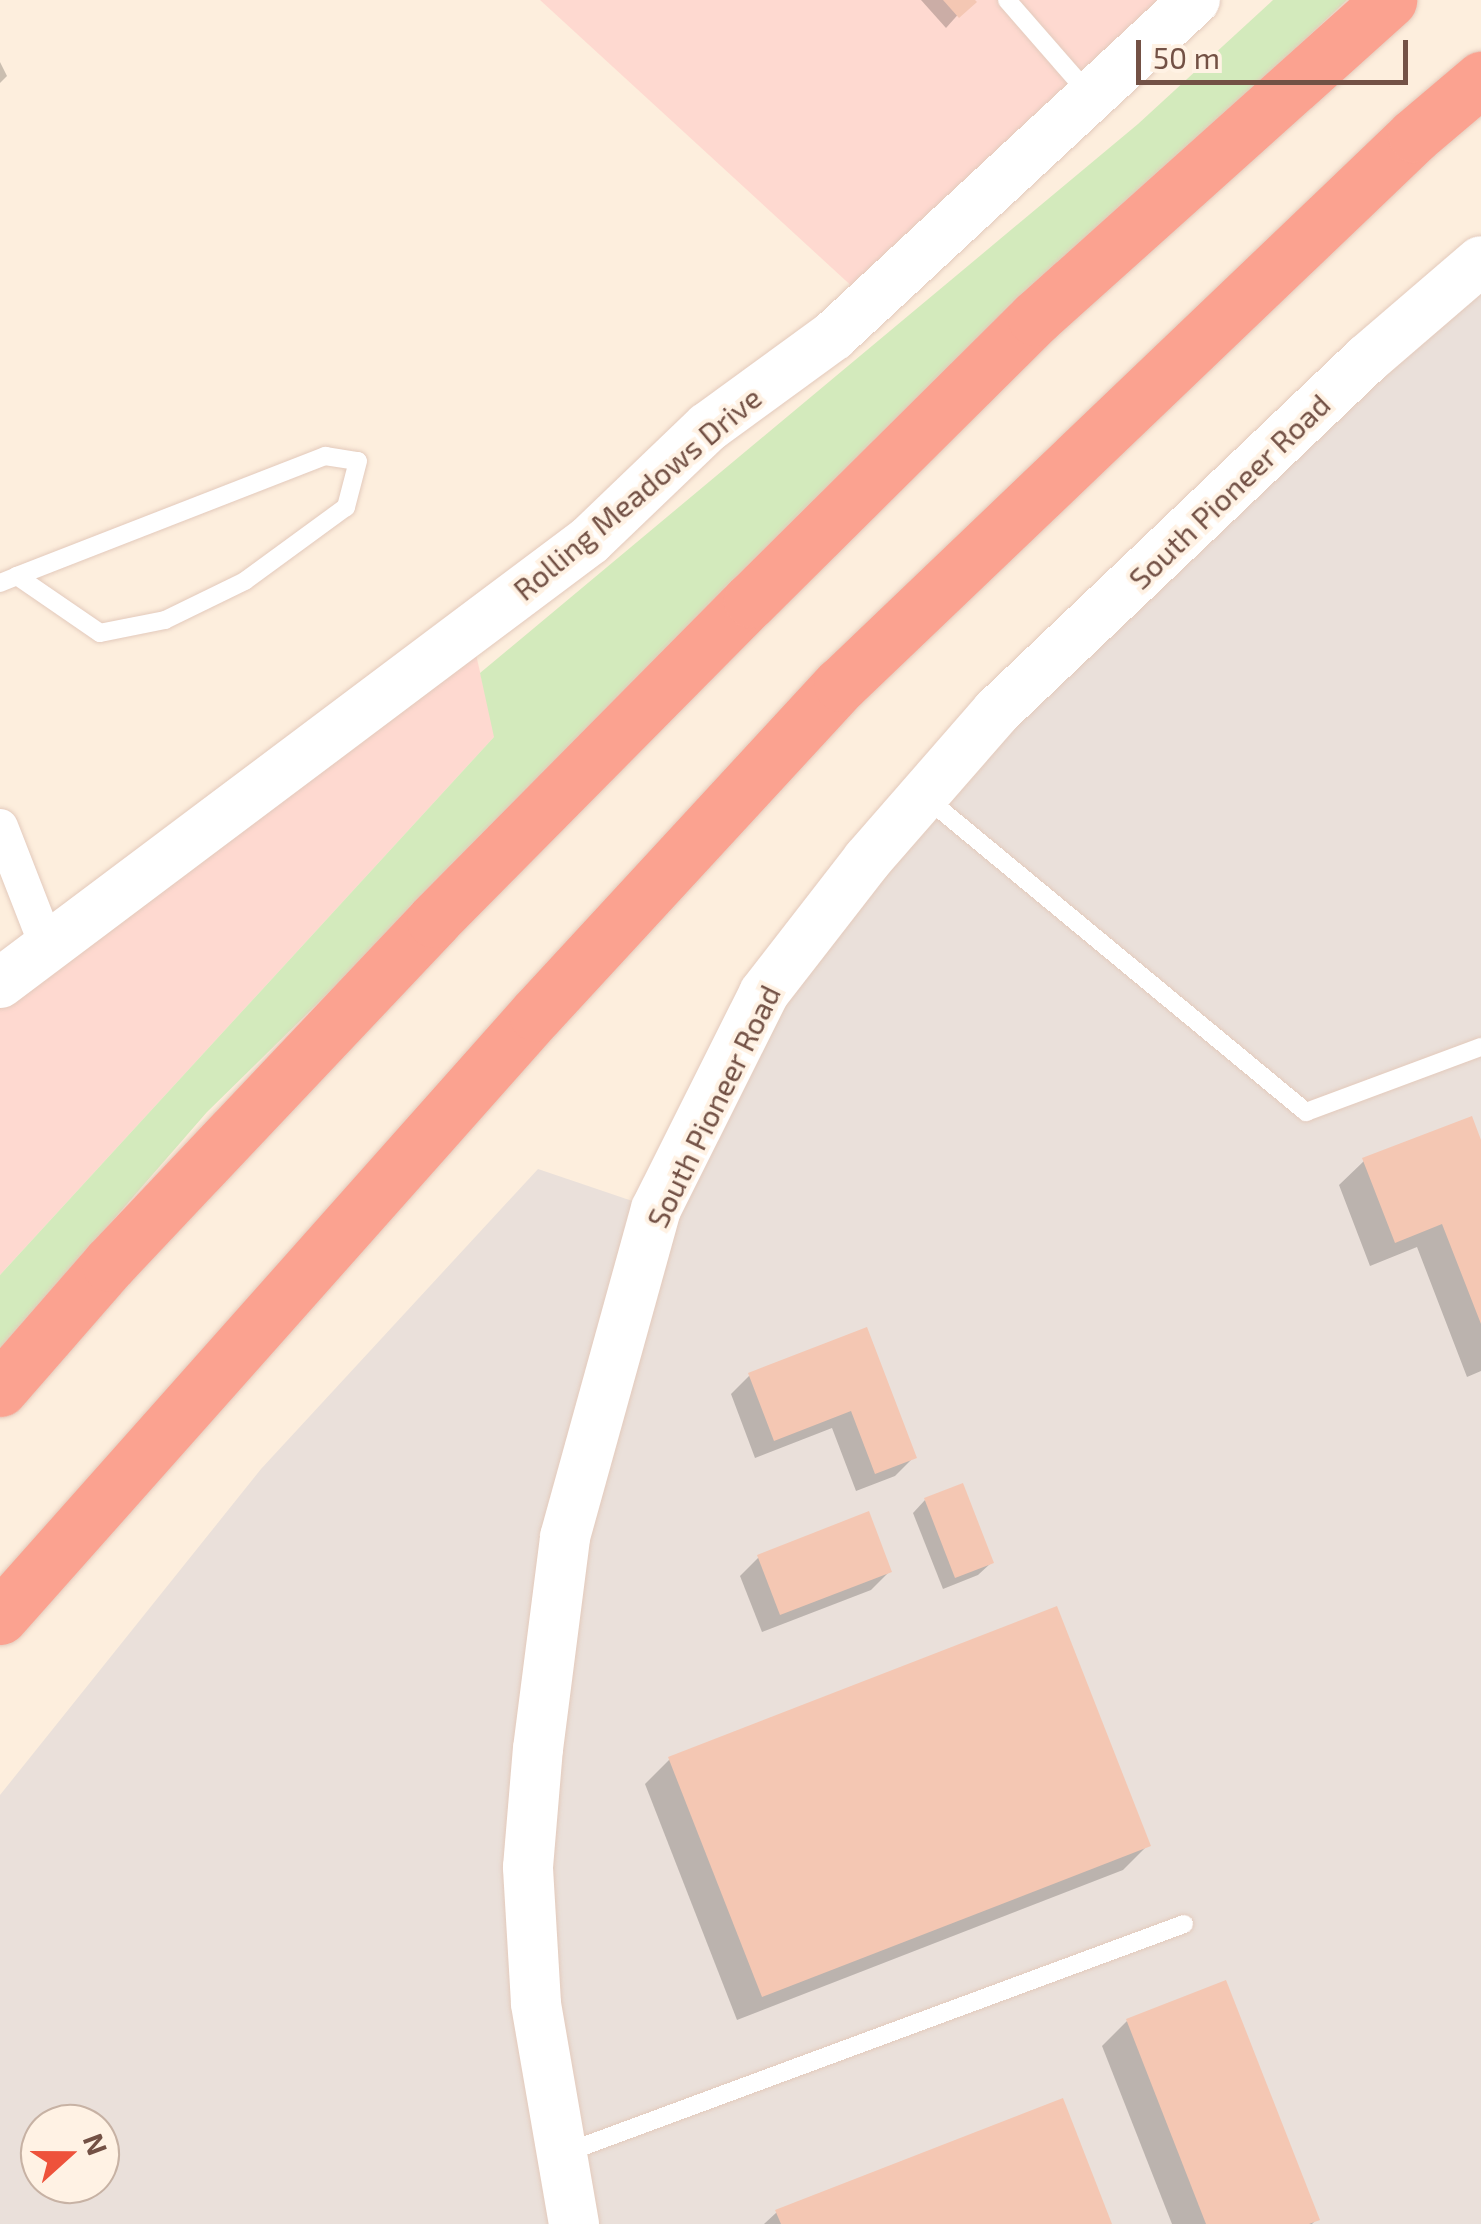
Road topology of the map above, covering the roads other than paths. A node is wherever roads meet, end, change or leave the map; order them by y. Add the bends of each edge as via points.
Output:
1 (1007, 0) edge
2 (1195, 0) edge
3 (1389, 0) edge
4 (1481, 79) edge
5 (1090, 95) junction
6 (1481, 261) edge
7 (8, 579) edge
8 (924, 795) junction
9 (0, 826) edge
10 (48, 949) junction
11 (0, 983) edge
12 (1481, 1047) edge
13 (0, 1389) edge
14 (0, 1617) edge
15 (1184, 1924) dead end
16 (560, 2155) junction
17 (574, 2224) edge

1 - 5 lane
2 - 5 main road, Rolling Meadows Drive
3 - 13 highway via 1035,318 764,586 434,920
4 - 14 highway via 841,684 536,1014
5 - 10 main road, Rolling Meadows Drive via 833,336 708,427 590,540
6 - 8 main road, South Pioneer Road via 1368,359 996,712
7 - 7 lane via 325,456 358,461 346,506 246,581 165,620 100,634
8 - 12 lane via 1306,1112
8 - 16 main road, South Pioneer Road via 764,992 656,1209 564,1538 528,1866 536,2003
9 - 10 street
10 - 11 main road, Rolling Meadows Drive
15 - 16 lane
16 - 17 main road, South Pioneer Road

